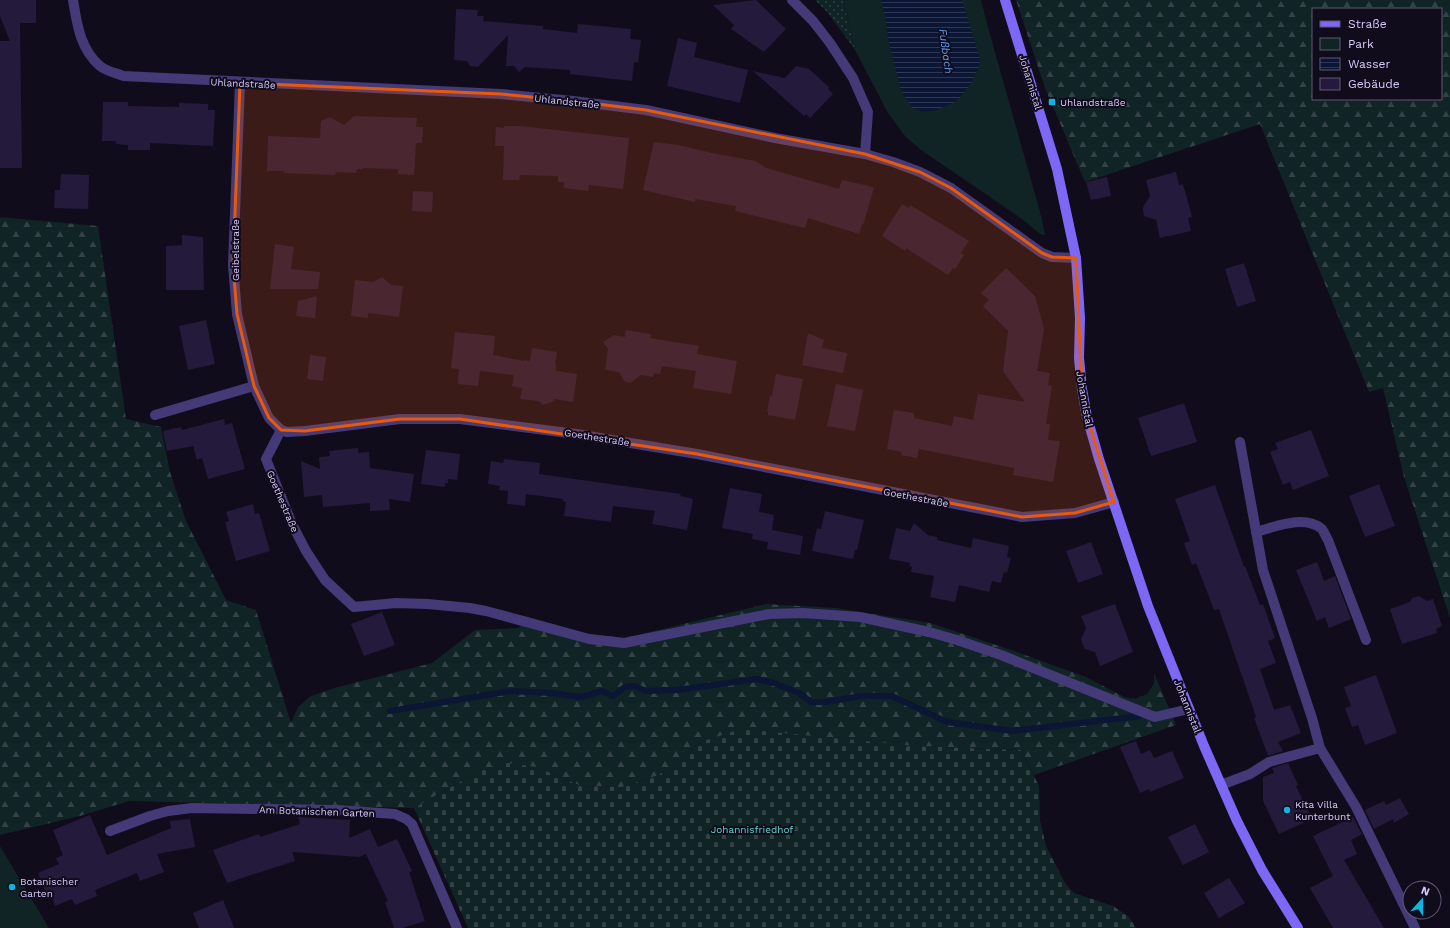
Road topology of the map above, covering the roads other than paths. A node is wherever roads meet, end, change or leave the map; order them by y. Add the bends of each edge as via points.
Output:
1 (73, 0) edge
2 (792, 0) edge
3 (1005, 0) edge
4 (240, 83) junction
5 (865, 154) junction
6 (1076, 258) junction
7 (254, 386) junction
8 (155, 415) dead end
9 (281, 430) junction
10 (1240, 442) dead end
11 (1114, 502) junction
12 (1256, 532) junction
13 (1366, 640) dead end
14 (1189, 709) junction
15 (1320, 748) junction
16 (1221, 786) junction
17 (110, 831) dead end
18 (457, 928) edge
19 (1298, 928) edge
20 (1415, 928) edge

1 - 4 street, Uhlandstraße via 82,41 100,66 123,76
2 - 5 street via 813,21 853,78 868,112
3 - 6 main road, Johannistal via 1057,169
4 - 5 street, Uhlandstraße via 501,94 574,101 646,110 775,138
4 - 7 street, Geibelstraße via 233,265 237,314
5 - 6 street, Uhlandstraße via 920,172 951,188 1042,253 1052,257
6 - 11 main road, Johannistal via 1082,389 1087,417
7 - 8 street
7 - 9 street, Geibelstraße via 269,418
9 - 11 street, Goethestraße via 305,431 400,419 460,419 576,434 697,454 1022,517 1075,513
9 - 14 street, Goethestraße via 266,460 292,524 325,580 354,607 396,603 486,610 589,639 624,644 768,614 803,613 860,617 957,640 1001,655 1154,717
10 - 12 street
11 - 14 main road, Johannistal via 1148,606
12 - 13 street via 1299,521 1322,529
12 - 15 street via 1263,570
14 - 16 main road, Johannistal
15 - 16 street via 1269,762 1250,774
15 - 20 street via 1356,807
16 - 19 main road, Johannistal via 1262,870
17 - 18 street, Am Botanischen Garten via 150,816 192,808 337,810 395,814 412,824

